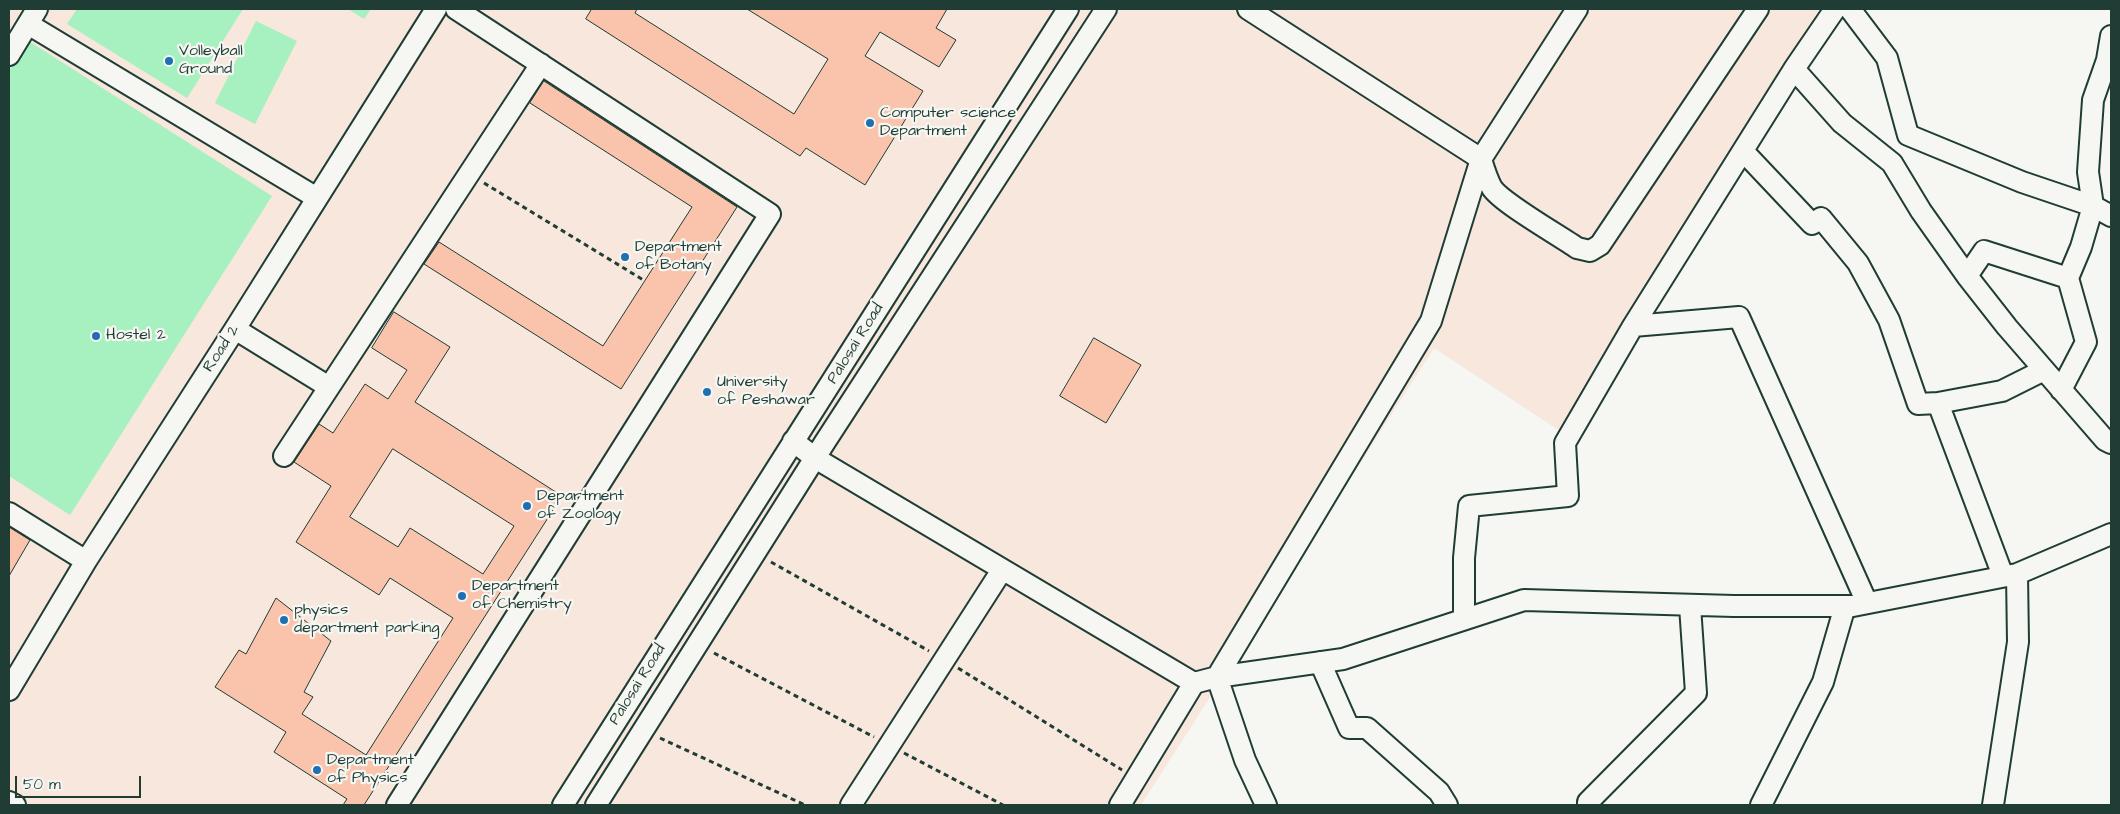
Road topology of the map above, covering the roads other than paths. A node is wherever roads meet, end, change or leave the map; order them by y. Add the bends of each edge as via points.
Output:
1 (436, 9) edge
2 (456, 9) edge
3 (1068, 9) edge
4 (1106, 9) edge
5 (1248, 9) edge
6 (1577, 9) edge
7 (1758, 9) edge
8 (1835, 9) edge
9 (1850, 9) edge
10 (33, 16) edge
11 (2111, 36) edge
12 (9, 54) edge
13 (541, 64) junction
14 (1794, 69) junction
15 (1743, 151) junction
16 (1482, 159) junction
17 (317, 198) junction
18 (2093, 206) junction
19 (2111, 216) edge
20 (1967, 276) junction
21 (2068, 278) junction
22 (1633, 326) junction
23 (235, 329) junction
24 (2044, 370) junction
25 (330, 387) junction
26 (2062, 390) junction
27 (1938, 403) junction
28 (794, 441) junction
29 (2111, 443) edge
30 (284, 456) dead end
31 (815, 458) junction
32 (9, 513) edge
33 (2111, 534) edge
34 (86, 561) junction
35 (1002, 570) junction
36 (2010, 575) junction
37 (1867, 603) junction
38 (1690, 606) junction
39 (1845, 606) junction
40 (1464, 619) junction
41 (1320, 662) junction
42 (15, 666) edge
43 (1217, 677) junction
44 (1194, 683) junction
45 (9, 690) edge
46 (602, 743) junction
47 (625, 760) junction
48 (9, 802) edge
49 (15, 805) edge
50 (397, 805) edge
51 (562, 805) edge
52 (596, 805) edge
53 (851, 805) edge
54 (1120, 805) edge
55 (1266, 805) edge
56 (1447, 805) edge
57 (1588, 805) edge
58 (1761, 805) edge
59 (1993, 805) edge

1 - 17 street, Road 2
2 - 13 street
3 - 28 street, Palosai Road
4 - 31 street
5 - 16 street
6 - 16 street
7 - 16 street via 1600,245 1590,251 1577,248 1493,190
8 - 14 street
9 - 18 street via 1887,58 1908,135 2022,182
10 - 12 street
10 - 17 street
11 - 18 street via 2108,60 2093,100 2088,172
13 - 25 street
13 - 50 street via 770,214
14 - 15 street
14 - 20 street via 1842,123 1892,163
15 - 22 street
15 - 27 street via 1812,224 1821,218 1858,263 1889,320 1918,404
16 - 43 street via 1431,321
17 - 23 street, Road 2
18 - 19 street
18 - 21 street
20 - 21 street via 1984,251
20 - 24 street
21 - 26 street via 2086,342
22 - 37 street via 1739,317
22 - 40 street via 1566,443 1568,496 1470,506 1464,558
23 - 25 street
23 - 34 street, Road 2
24 - 26 street
24 - 27 street via 2002,391
25 - 30 street
26 - 29 street
27 - 36 street
28 - 31 street
28 - 46 street, Palosai Road
31 - 35 street
31 - 47 street
32 - 34 street
33 - 36 street
34 - 42 street, Road 2
35 - 44 street
35 - 53 street
36 - 37 street
36 - 59 street via 2018,642
37 - 39 street
38 - 39 street
38 - 40 street via 1524,600
38 - 57 street via 1696,693
39 - 58 street via 1823,682
40 - 41 street via 1343,659
41 - 43 street
41 - 56 street via 1349,728 1368,728 1439,792
42 - 45 street, Road 2
43 - 44 street
43 - 55 street via 1245,760
44 - 54 street
46 - 47 street
46 - 51 street, Palosai Road
47 - 52 street
48 - 49 street

